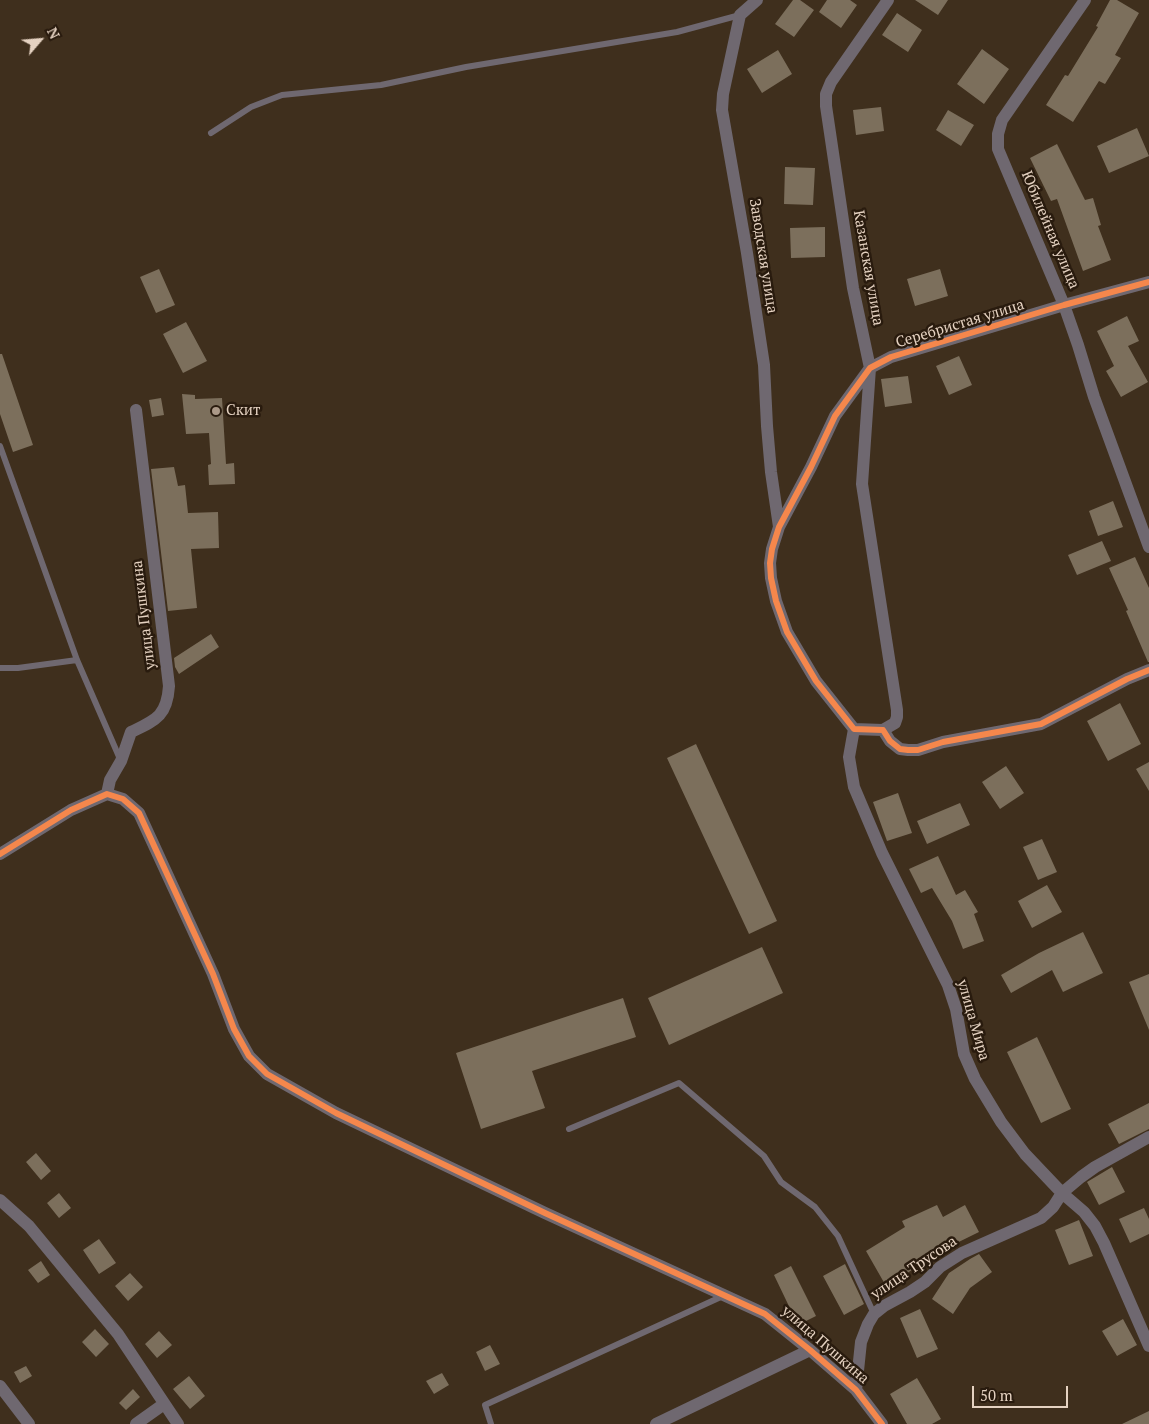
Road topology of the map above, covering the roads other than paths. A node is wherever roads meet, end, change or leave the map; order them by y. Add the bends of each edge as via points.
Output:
1 (758, 0) edge
2 (888, 0) edge
3 (1085, 0) edge
4 (740, 15) junction
5 (211, 133) dead end
6 (1149, 282) edge
7 (1064, 306) junction
8 (870, 368) junction
9 (136, 410) dead end
10 (0, 446) edge
11 (779, 527) junction
12 (1149, 548) edge
13 (77, 660) junction
14 (0, 668) edge
15 (1149, 670) edge
16 (854, 729) junction
17 (883, 730) junction
18 (120, 760) junction
19 (108, 794) junction
20 (0, 854) edge
21 (569, 1129) dead end
22 (1149, 1137) edge
23 (1062, 1193) junction
24 (0, 1200) edge
25 (723, 1296) junction
26 (874, 1314) junction
27 (1149, 1346) edge
28 (810, 1350) junction
29 (0, 1386) edge
30 (856, 1390) junction
31 (164, 1404) junction
32 (29, 1424) edge
33 (136, 1424) edge
34 (178, 1424) edge
35 (491, 1424) edge
36 (656, 1424) edge
37 (882, 1424) edge

1 - 4 street
2 - 8 street, Казанская улица via 826,94 853,288
3 - 7 street, Юбилейная улица via 1002,120 998,134 998,149
4 - 5 lane via 677,32 466,67 382,85 282,96 251,107
4 - 11 street, Заводская улица via 722,94 722,110 764,365 771,472
6 - 7 street, Серебристая улица
7 - 8 street, Серебристая улица via 891,357
7 - 12 street, Юбилейная улица
8 - 11 street, Серебристая улица via 835,416
8 - 17 street, Казанская улица via 862,484 897,710 895,723
9 - 18 street, улица Пушкина via 169,686 164,709 154,720 131,732
10 - 13 lane
11 - 16 street via 770,564 776,601 788,632 816,681
13 - 14 lane
13 - 18 lane
15 - 17 street via 1040,724 943,742 918,750 900,749
16 - 17 street
16 - 23 street, улица Мира via 849,757 854,787 882,853 948,985 964,1054 975,1080 1025,1154
18 - 19 street, улица Пушкина via 110,780
19 - 20 street via 71,810
19 - 25 street, улица Пушкина via 122,799 139,813 234,1030 248,1056 267,1074 336,1113
21 - 26 lane via 679,1083 764,1156 781,1182 815,1208 838,1236
22 - 23 street, улица Трусова via 1081,1176
23 - 26 street, улица Трусова via 1041,1218 962,1253 940,1267 925,1282
23 - 27 street, улица Мира via 1084,1212 1099,1235
24 - 31 street via 29,1226 118,1334
25 - 28 street, улица Пушкина via 765,1314
25 - 35 lane via 485,1405
26 - 30 street, улица Трусова via 862,1342
28 - 30 street, улица Пушкина
28 - 36 street
29 - 32 street
30 - 37 street, улица Пушкина
31 - 33 street
31 - 34 street

